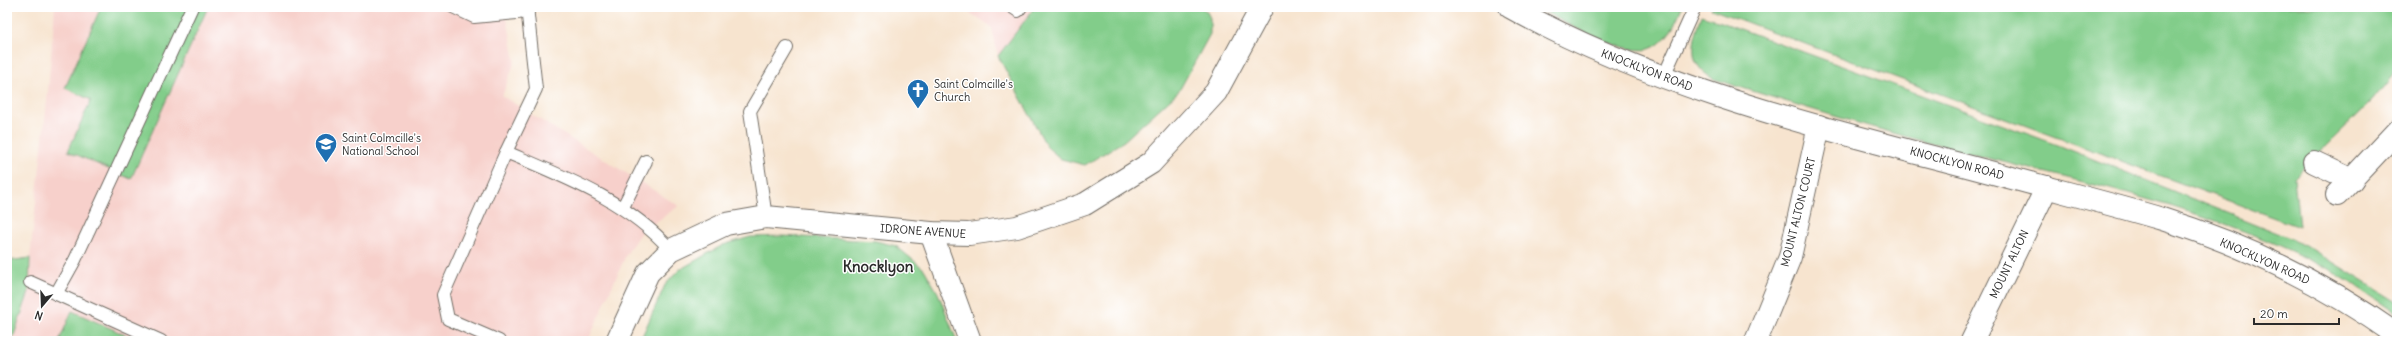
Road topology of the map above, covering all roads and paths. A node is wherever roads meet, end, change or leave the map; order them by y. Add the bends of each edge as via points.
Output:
1 (192, 7) edge
2 (453, 7) edge
3 (1012, 7) edge
4 (1021, 7) edge
5 (1262, 7) edge
6 (1510, 7) edge
7 (1695, 7) edge
8 (528, 10) edge
9 (786, 48) dead end
10 (1663, 78) junction
11 (1819, 126) junction
12 (2397, 131) edge
13 (506, 152) junction
14 (646, 161) dead end
15 (2314, 162) dead end
16 (2352, 180) junction
17 (2047, 187) junction
18 (2337, 195) dead end
19 (623, 207) junction
20 (766, 217) junction
21 (931, 233) junction
22 (671, 250) junction
23 (30, 282) dead end
24 (56, 294) junction
25 (2397, 335) edge
26 (161, 341) edge
27 (499, 341) edge
28 (617, 341) edge
29 (970, 341) edge
30 (1756, 341) edge
31 (1972, 341) edge

1 - 24 lane via 75,260
2 - 8 lane via 474,17
3 - 4 lane via 1018,11
5 - 21 street, IDRONE AVENUE via 1216,92 1151,163 1086,204 1017,227 969,234
6 - 10 street, KNOCKLYON ROAD via 1547,28
7 - 10 lane
8 - 13 lane via 536,89
9 - 20 lane via 750,111
10 - 11 street, KNOCKLYON ROAD
11 - 17 street, KNOCKLYON ROAD
11 - 30 street, MOUNT ALTON COURT via 1790,257
12 - 16 street
13 - 19 lane
13 - 27 lane via 443,295 448,318
14 - 19 lane
15 - 16 street
16 - 18 street
17 - 25 street, KNOCKLYON ROAD via 2164,220 2222,241 2328,290
17 - 31 street, MOUNT ALTON
19 - 22 lane via 652,229
20 - 21 street, IDRONE AVENUE
20 - 22 street, IDRONE AVENUE via 726,224
21 - 29 street
22 - 28 street, IDRONE AVENUE via 648,273
23 - 24 lane
24 - 26 lane

